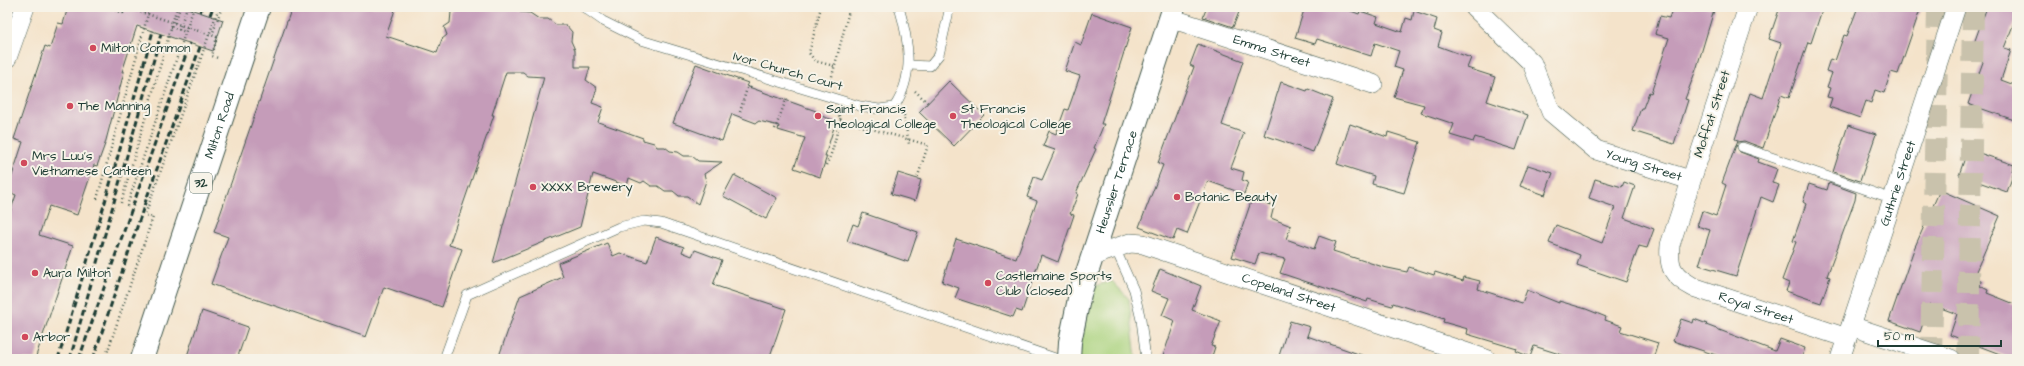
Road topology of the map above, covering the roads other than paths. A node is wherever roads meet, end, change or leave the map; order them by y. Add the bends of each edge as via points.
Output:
1 (25, 7) edge
2 (259, 7) edge
3 (583, 7) edge
4 (899, 7) edge
5 (1474, 7) edge
6 (1748, 7) edge
7 (1956, 7) edge
8 (948, 11) dead end
9 (1172, 13) edge
10 (7, 58) edge
11 (909, 65) junction
12 (1373, 84) dead end
13 (1742, 147) dead end
14 (1690, 180) junction
15 (1893, 199) junction
16 (1115, 248) junction
17 (1092, 256) junction
18 (1671, 268) joint
19 (1849, 332) junction
20 (142, 359) edge
21 (444, 359) edge
22 (1058, 359) edge
23 (1069, 359) edge
24 (1146, 359) edge
25 (1486, 359) edge
26 (1840, 359) edge
27 (1950, 359) edge

1 - 10 street
2 - 20 main road, Milton Road / 32
3 - 11 lane, Ivor Church Court via 602,21 641,40 860,106 879,109 894,106 902,94
4 - 11 lane
5 - 14 street, Young Street via 1532,63 1551,112 1596,150
6 - 14 street, Moffat Street
7 - 15 street, Guthrie Street
8 - 11 lane via 936,61 930,66
9 - 12 street, Emma Street
9 - 17 main road, Heussler Terrace
13 - 15 lane
14 - 18 street, Moffat Street via 1670,245
15 - 19 street, Guthrie Street
16 - 17 street, Copeland Street
16 - 24 lane, Heussler Terrace via 1134,290 1142,320
16 - 25 street, Copeland Street via 1130,242 1143,244
17 - 23 main road, Heussler Terrace via 1074,321
18 - 19 street, Royal Street via 1676,276 1693,287
19 - 26 street, Guthrie Street
19 - 27 street, Royal Street
21 - 22 lane via 466,295 619,227 644,221 661,223

